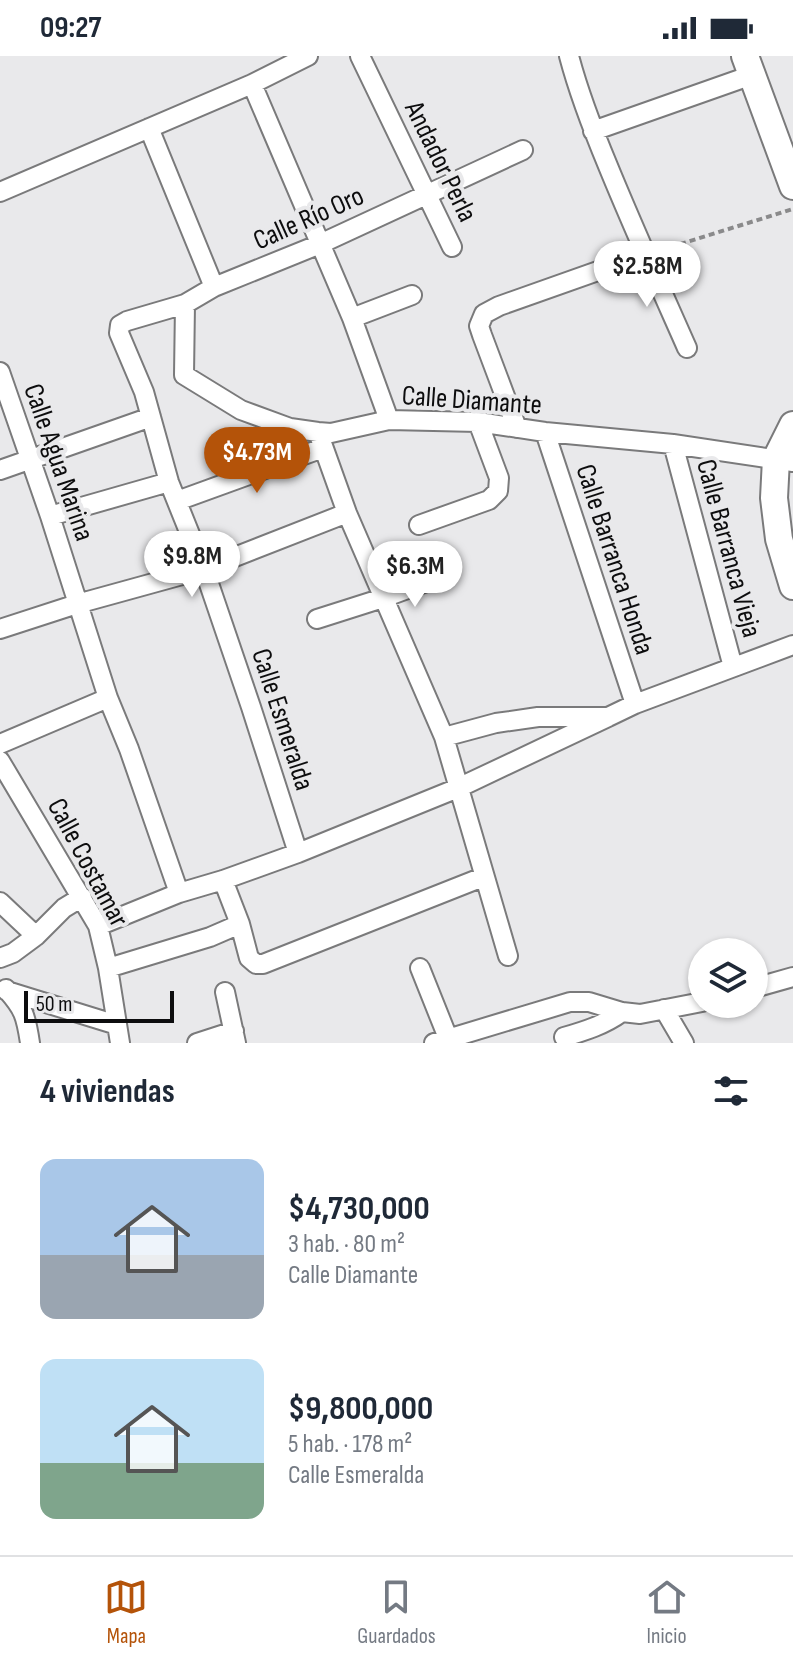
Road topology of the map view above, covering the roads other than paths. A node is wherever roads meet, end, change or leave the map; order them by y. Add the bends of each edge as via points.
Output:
1 (308, 56) edge
2 (360, 56) edge
3 (569, 56) edge
4 (749, 66) edge
5 (252, 84) junction
6 (149, 128) junction
7 (593, 131) junction
8 (523, 150) dead end
9 (793, 186) edge
10 (0, 192) edge
11 (426, 195) junction
12 (320, 244) junction
13 (452, 247) dead end
14 (646, 254) junction
15 (214, 287) junction
16 (412, 295) dead end
17 (185, 304) junction
18 (352, 318) junction
19 (119, 333) joint
20 (687, 348) dead end
21 (0, 372) edge
22 (151, 417) junction
23 (389, 420) junction
24 (478, 422) junction
25 (793, 425) edge
26 (517, 428) junction
27 (545, 432) junction
28 (321, 440) junction
29 (673, 444) junction
30 (30, 459) junction
31 (785, 460) edge
32 (0, 470) edge
33 (169, 482) junction
34 (177, 501) junction
35 (347, 513) junction
36 (50, 516) junction
37 (419, 525) dead end
38 (204, 569) junction
39 (432, 580) dead end
40 (793, 586) edge
41 (383, 598) junction
42 (77, 604) junction
43 (317, 619) dead end
44 (0, 629) edge
45 (793, 645) edge
46 (733, 667) junction
47 (108, 698) junction
48 (635, 704) junction
49 (608, 717) junction
50 (444, 737) junction
51 (0, 744) edge
52 (0, 761) edge
53 (458, 788) junction
54 (298, 853) junction
55 (483, 877) junction
56 (223, 880) junction
57 (179, 893) junction
58 (82, 897) junction
59 (0, 902) edge
60 (240, 924) junction
61 (98, 926) junction
62 (36, 936) junction
63 (508, 956) dead end
64 (0, 958) edge
65 (108, 968) junction
66 (420, 968) dead end
67 (793, 977) edge
68 (768, 984) edge
69 (4, 987) edge
70 (225, 992) dead end
71 (688, 1005) edge
72 (664, 1009) junction
73 (622, 1012) junction
74 (118, 1034) edge
75 (235, 1037) edge
76 (564, 1037) dead end
77 (441, 1041) edge
78 (30, 1043) edge
79 (197, 1043) edge
80 (684, 1043) edge

1 - 5 street
2 - 11 street, Andador Perla
3 - 7 street
4 - 7 street
4 - 9 main road
5 - 6 street
5 - 12 street
6 - 10 street
6 - 15 street
7 - 14 street
8 - 11 street, Calle Río Oro
11 - 12 street, Calle Río Oro
11 - 13 street, Andador Perla
12 - 15 street, Calle Río Oro
12 - 18 street
14 - 20 street
14 - 26 street via 484,314 479,326
15 - 17 street, Calle Río Oro
16 - 18 street
17 - 19 street, Calle Río Oro via 127,321
17 - 28 street, Calle Diamante via 184,375 241,410
18 - 23 street
19 - 22 street, Calle Esmeralda
21 - 30 street, Calle Agua Marina
22 - 30 street
22 - 33 street, Calle Esmeralda
23 - 24 street, Calle Diamante
23 - 28 street, Calle Diamante
24 - 26 street, Calle Diamante
24 - 37 street via 499,478 498,491 489,500
25 - 31 main road
26 - 27 street, Calle Diamante
27 - 29 street, Calle Diamante
27 - 48 street, Calle Barranca Honda
28 - 34 street, Calle Diamante
28 - 35 street
29 - 31 street, Calle Diamante
29 - 46 street, Calle Barranca Vieja
30 - 32 street
30 - 36 street, Calle Agua Marina
31 - 40 main road via 774,498
33 - 34 street, Calle Esmeralda
33 - 36 street
34 - 38 street, Calle Esmeralda
35 - 38 street
35 - 41 street
36 - 42 street, Calle Agua Marina
38 - 42 street
38 - 54 street, Calle Esmeralda
39 - 41 street
41 - 43 street
41 - 50 street
42 - 44 street
42 - 47 street, Calle Agua Marina
45 - 46 street
46 - 48 street
47 - 51 street
47 - 57 street, Calle Agua Marina
48 - 49 street
49 - 50 street via 538,717
49 - 53 street
50 - 53 street
52 - 58 street, Calle Costamar
53 - 54 street
53 - 55 street
54 - 56 street
55 - 60 street via 263,964 249,958
55 - 63 street
56 - 57 street
56 - 60 street
57 - 61 street
58 - 61 street, Calle Costamar
58 - 62 street
59 - 62 street
60 - 65 street
61 - 65 street, Calle Costamar
62 - 64 street
65 - 74 street, Calle Costamar
66 - 77 street
67 - 68 street
69 - 74 street
69 - 78 street via 19,1003
70 - 75 street
71 - 72 street
72 - 73 street
72 - 80 street
73 - 76 street
73 - 77 street via 570,1002
75 - 79 street

